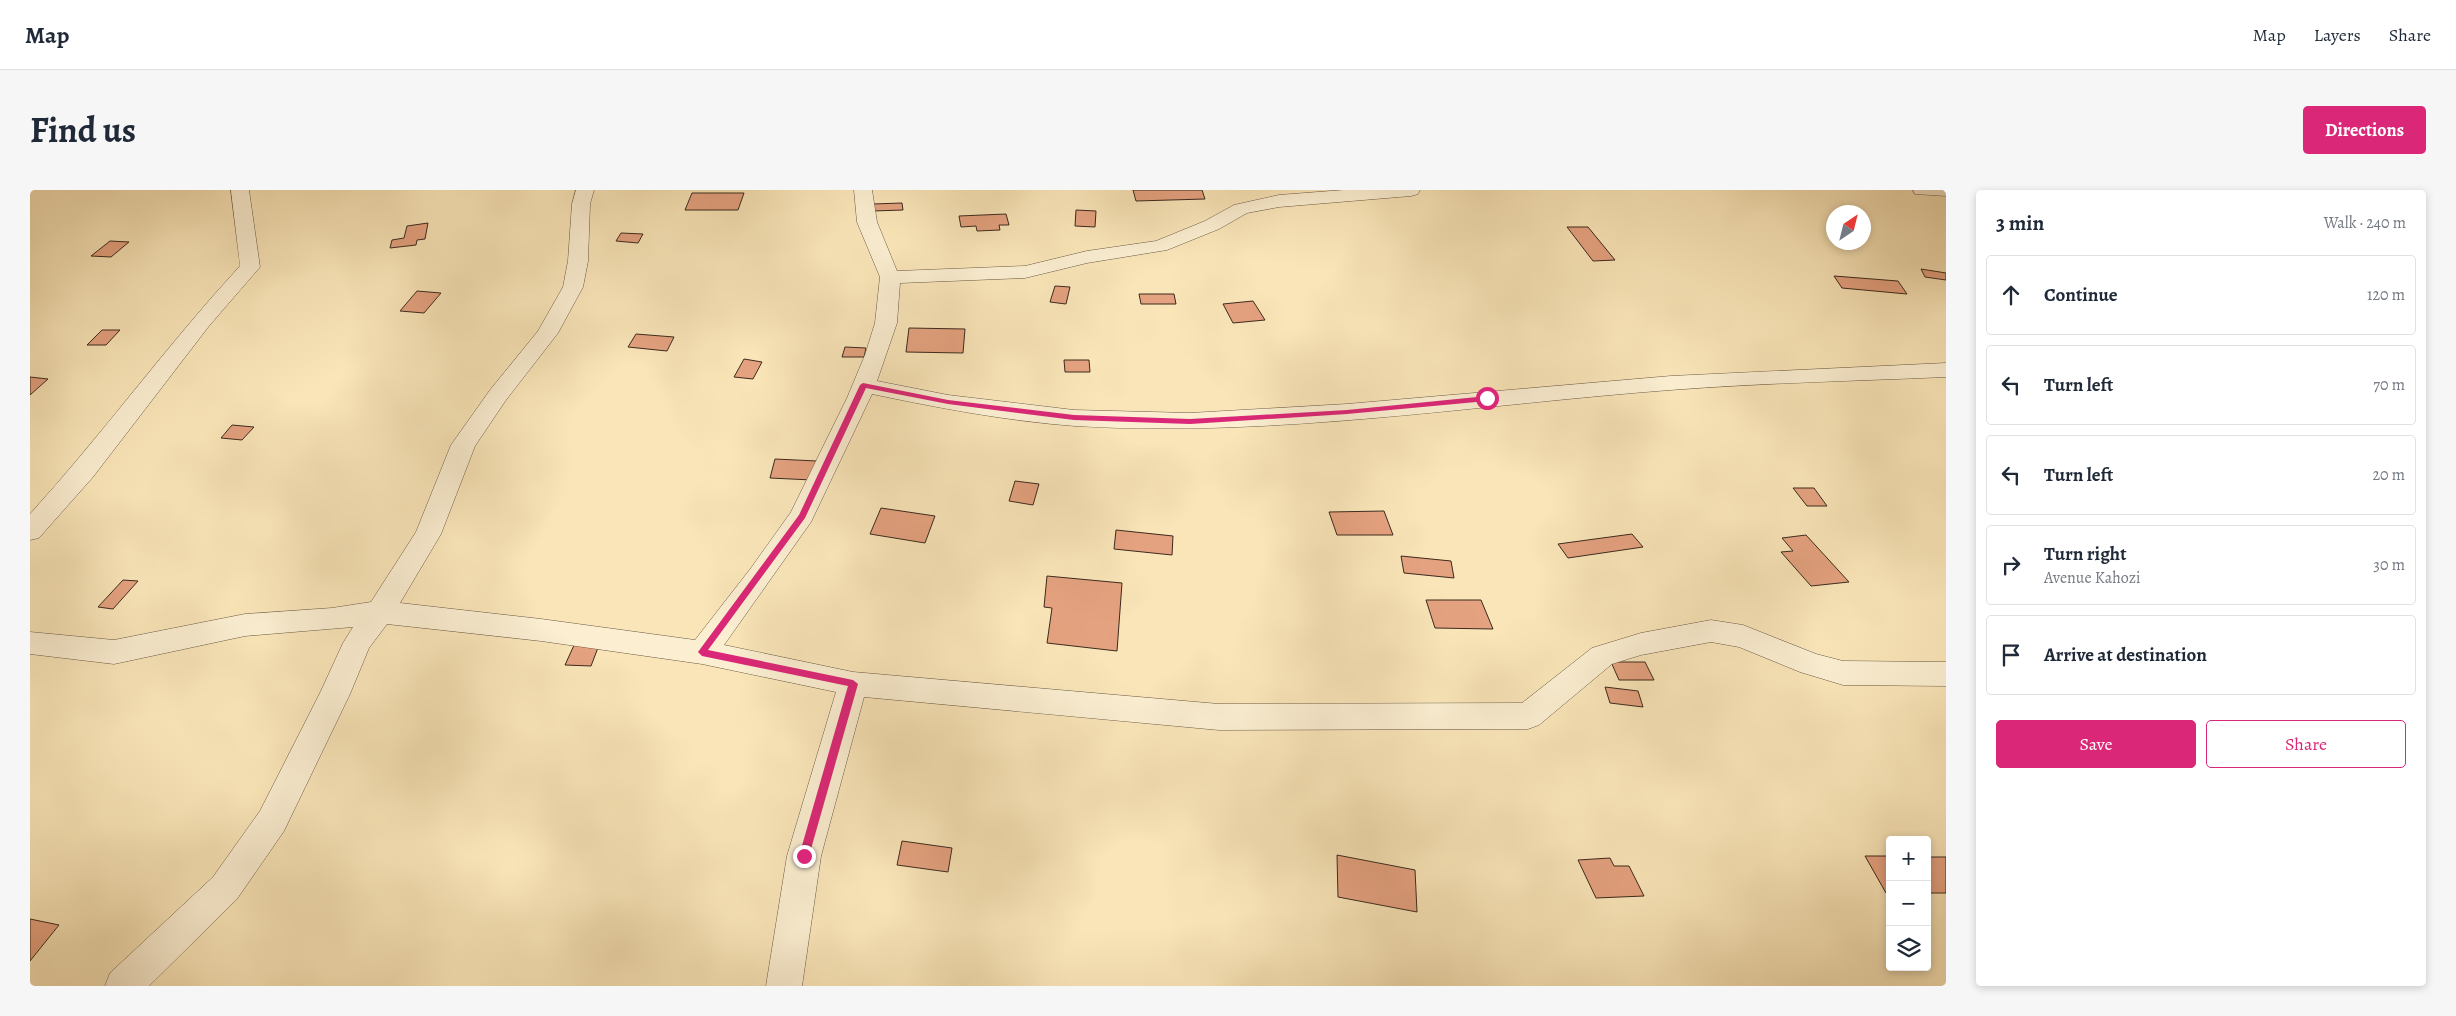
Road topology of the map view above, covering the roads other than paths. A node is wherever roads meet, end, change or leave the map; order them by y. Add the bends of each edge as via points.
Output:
1 (240, 190) edge
2 (585, 190) edge
3 (863, 190) edge
4 (1411, 190) edge
5 (1922, 190) edge
6 (1946, 190) edge
7 (890, 276) junction
8 (1946, 370) edge
9 (863, 385) junction
10 (30, 531) edge
11 (380, 612) junction
12 (30, 643) edge
13 (702, 652) junction
14 (1946, 674) edge
15 (853, 684) junction
16 (124, 986) edge
17 (784, 986) edge

1 - 10 street via 250,267 201,321 84,471
2 - 11 street via 573,287 547,333 463,445 428,534
3 - 7 street via 867,222
4 - 7 street via 1279,201 1241,210 1160,246 1087,257 1025,272
5 - 6 street
7 - 9 street via 886,323
8 - 9 street via 1671,383 1347,412 1190,422 1074,418 948,402
9 - 13 street via 802,516
11 - 12 street via 332,619 245,624 114,652
11 - 13 street
11 - 16 street via 357,643 272,821 225,888
13 - 15 street
14 - 15 street via 1844,672 1810,664 1743,636 1711,631 1640,644 1602,656 1528,716 1219,717
15 - 17 street via 804,856

